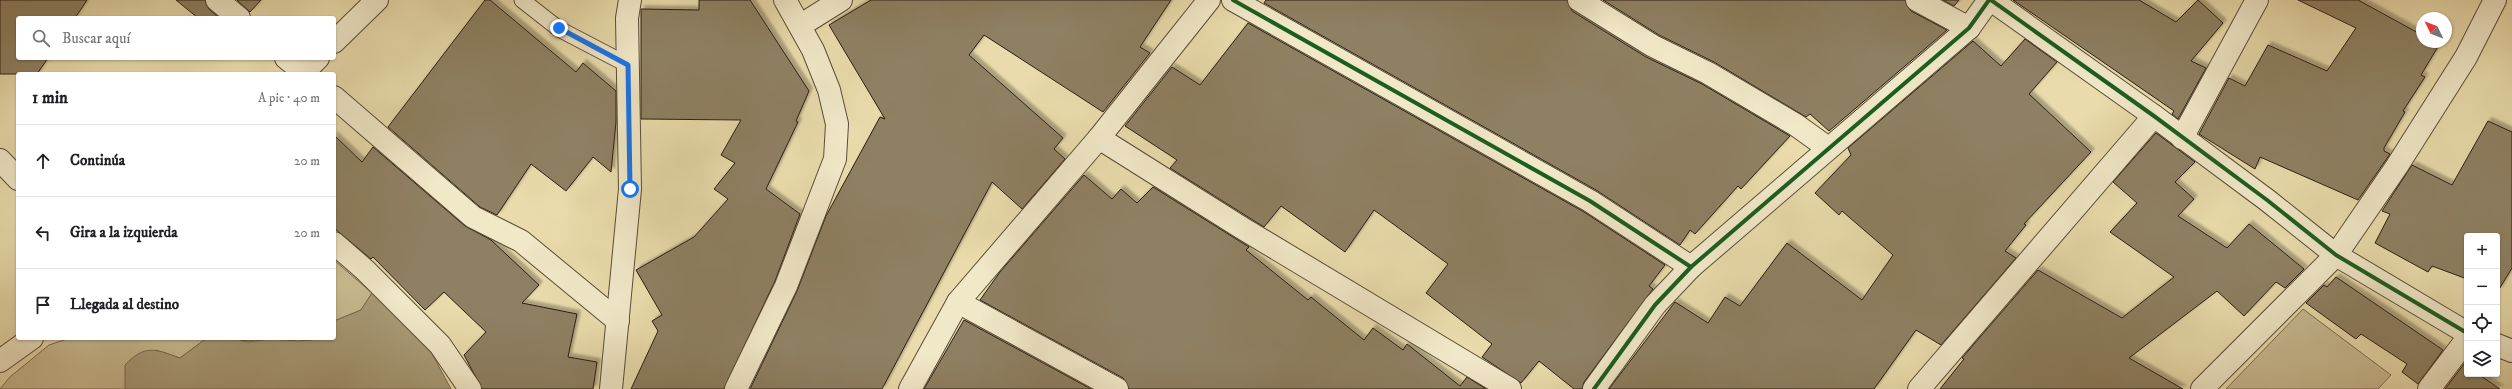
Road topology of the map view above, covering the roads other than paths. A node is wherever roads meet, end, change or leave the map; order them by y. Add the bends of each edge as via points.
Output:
1 (217, 0) edge
2 (377, 0) edge
3 (522, 0) edge
4 (630, 0) edge
5 (785, 0) edge
6 (841, 0) edge
7 (1209, 0) edge
8 (1233, 0) edge
9 (1579, 0) edge
10 (1917, 0) edge
11 (1990, 0) edge
12 (2257, 0) edge
13 (2495, 0) edge
14 (237, 16) edge
15 (801, 25) junction
16 (1969, 28) junction
17 (336, 40) edge
18 (291, 60) edge
19 (628, 65) junction
20 (309, 68) edge
21 (336, 99) edge
22 (2154, 116) junction
23 (1099, 138) junction
24 (2182, 138) junction
25 (1828, 148) junction
26 (0, 160) edge
27 (16, 176) edge
28 (336, 245) edge
29 (2336, 255) junction
30 (1692, 267) junction
31 (958, 302) junction
32 (618, 321) junction
33 (2464, 331) edge
34 (29, 340) edge
35 (2465, 341) edge
36 (2500, 346) edge
37 (2512, 351) edge
38 (0, 361) edge
39 (470, 389) edge
40 (611, 389) edge
41 (736, 389) edge
42 (910, 389) edge
43 (1117, 389) edge
44 (1510, 389) edge
45 (1594, 389) edge
46 (1919, 389) edge
47 (2202, 389) edge
48 (2429, 389) edge

1 - 14 street
2 - 17 street
3 - 19 lane via 559,28
4 - 19 street via 627,18
5 - 15 street
6 - 15 street
7 - 23 street
8 - 30 street via 1590,201
9 - 25 street via 1654,46 1708,73 1796,125
10 - 16 street
11 - 16 street
11 - 22 street
12 - 24 street
13 - 29 street via 2466,57 2397,166
15 - 41 street via 829,90 837,124 835,159 786,286
16 - 25 street
18 - 20 street
19 - 32 street via 630,189
21 - 32 street via 473,217 521,241
22 - 24 street
22 - 46 street
23 - 31 street
23 - 44 street via 1242,228
24 - 29 street
25 - 30 street
26 - 27 street
28 - 39 street via 440,345
29 - 33 street
29 - 47 street
30 - 45 street via 1655,305
31 - 42 street
31 - 43 street
32 - 40 street
34 - 38 street
35 - 48 street
36 - 37 street

